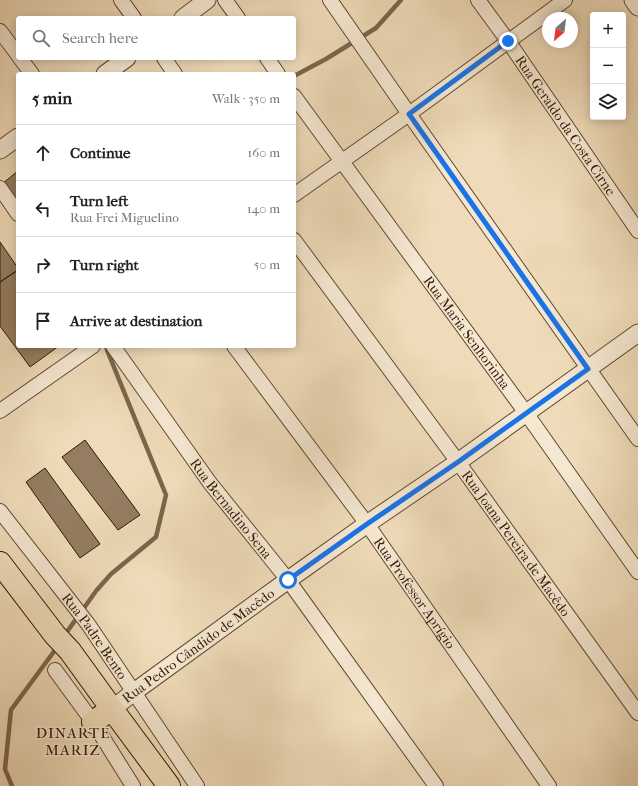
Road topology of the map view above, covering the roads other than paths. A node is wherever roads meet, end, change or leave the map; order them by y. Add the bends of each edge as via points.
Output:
1 (120, 0) edge
2 (207, 0) edge
3 (225, 0) edge
4 (330, 0) edge
5 (478, 0) edge
6 (565, 0) edge
7 (633, 0) edge
8 (638, 7) edge
9 (132, 16) edge
10 (186, 16) edge
11 (237, 16) edge
12 (0, 30) edge
13 (508, 41) junction
14 (16, 52) edge
15 (22, 60) edge
16 (124, 60) edge
17 (165, 60) edge
18 (268, 60) edge
19 (30, 72) edge
20 (108, 72) edge
21 (174, 72) edge
22 (277, 72) edge
23 (296, 99) edge
24 (409, 114) junction
25 (16, 138) edge
26 (0, 150) edge
27 (342, 162) junction
28 (0, 188) edge
29 (296, 194) edge
30 (16, 211) edge
31 (638, 231) edge
32 (296, 243) edge
33 (638, 333) edge
34 (90, 348) edge
35 (113, 348) edge
36 (235, 348) edge
37 (588, 369) junction
38 (0, 411) edge
39 (526, 413) junction
40 (638, 439) edge
41 (458, 462) junction
42 (0, 511) edge
43 (367, 524) junction
44 (0, 563) edge
45 (638, 572) edge
46 (288, 580) junction
47 (55, 670) dead end
48 (134, 692) junction
49 (112, 710) junction
50 (638, 713) edge
51 (93, 722) junction
52 (133, 786) edge
53 (169, 786) edge
54 (197, 786) edge
55 (436, 786) edge
56 (549, 786) edge

1 - 9 street
2 - 10 street
3 - 11 street
4 - 24 street
5 - 13 street, Rua Geraldo da Costa Cirne
6 - 13 street
7 - 8 street
12 - 14 street
13 - 24 street
13 - 31 street, Rua Geraldo da Costa Cirne
15 - 19 street
16 - 20 street
17 - 21 street
18 - 22 street
23 - 27 street, Rua Maria Senhorinha
24 - 27 street
24 - 37 street
25 - 26 street
27 - 29 street
27 - 39 street, Rua Maria Senhorinha
28 - 30 street
32 - 41 street, Rua Joana Pereira de Macêdo
33 - 37 street, Rua Pedro Cândido de Macêdo
34 - 38 street
35 - 46 street, Rua Bernadino Sena via 210,483
36 - 43 street, Rua Professor Aprígio
37 - 39 street, Rua Pedro Cândido de Macêdo
37 - 40 street
39 - 41 street, Rua Pedro Cândido de Macêdo
39 - 45 street, Rua Maria Senhorinha
41 - 43 street, Rua Pedro Cândido de Macêdo
41 - 50 street, Rua Joana Pereira de Macêdo
42 - 48 street, Rua Padre Bento via 78,610
43 - 46 street, Rua Pedro Cândido de Macêdo
43 - 56 street, Rua Professor Aprígio
44 - 49 main road via 70,651
46 - 48 street, Rua Pedro Cândido de Macêdo
46 - 55 street, Rua Bernadino Sena
47 - 51 street
48 - 49 street, Rua Pedro Cândido de Macêdo
48 - 54 street, Rua Padre Bento
49 - 51 main road
49 - 53 main road
51 - 52 street

